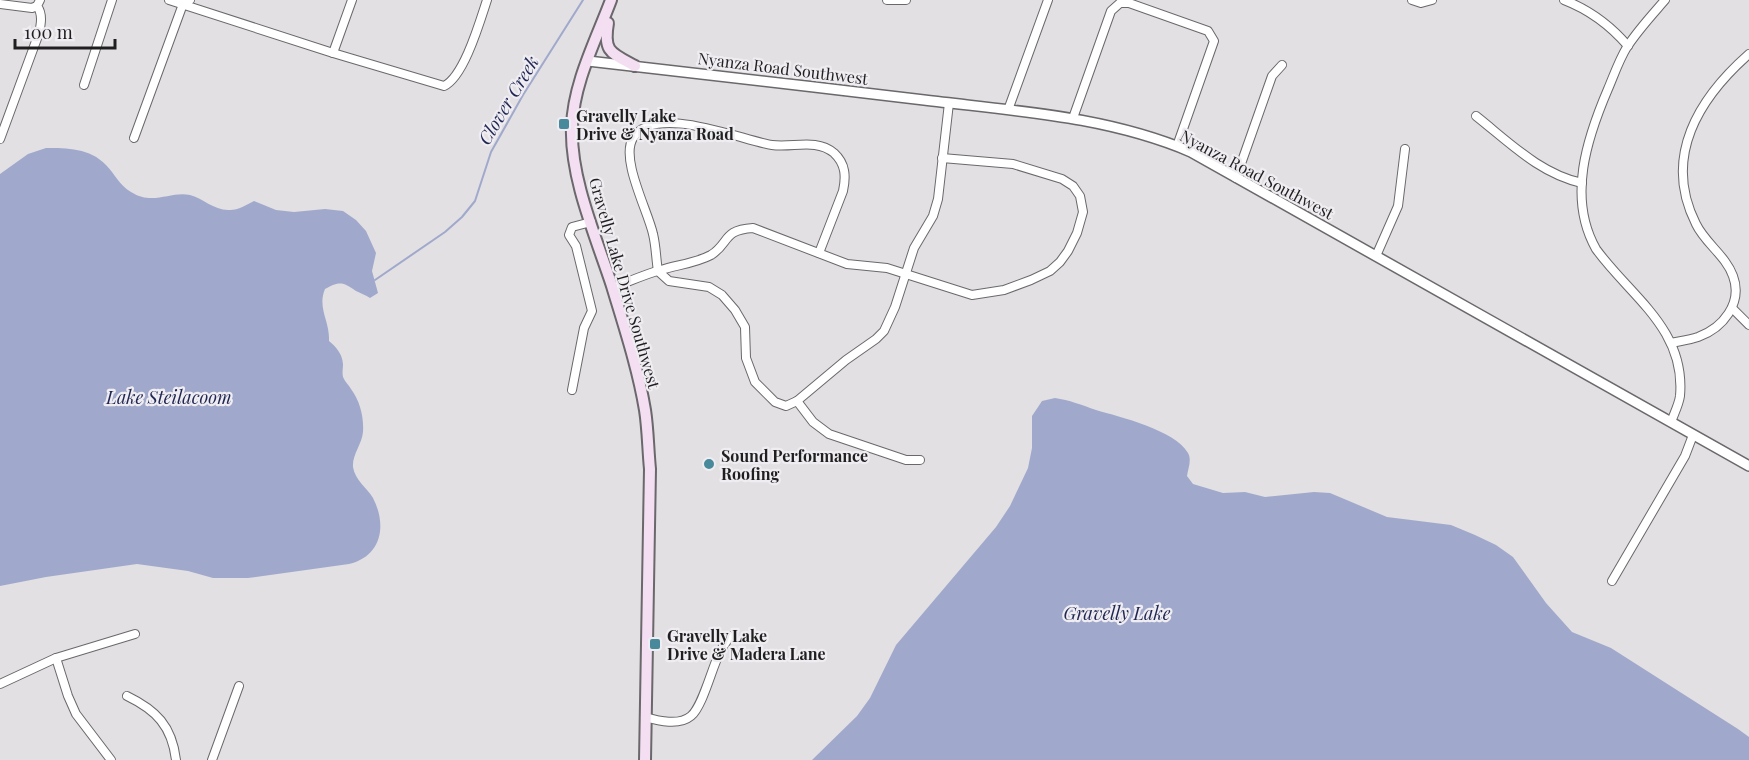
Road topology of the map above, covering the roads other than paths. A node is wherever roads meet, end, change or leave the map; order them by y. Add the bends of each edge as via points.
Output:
1 (112, 0) edge
2 (169, 0) edge
3 (352, 0) edge
4 (487, 0) edge
5 (611, 0) edge
6 (887, 0) edge
7 (906, 0) edge
8 (1048, 0) edge
9 (1412, 0) edge
10 (1432, 0) edge
11 (1564, 0) edge
12 (1665, 0) edge
13 (186, 2) edge
14 (39, 3) edge
15 (0, 4) edge
16 (1628, 46) junction
17 (333, 53) junction
18 (1749, 54) edge
19 (588, 61) junction
20 (1282, 65) dead end
21 (635, 66) junction
22 (84, 85) dead end
23 (949, 103) junction
24 (1008, 110) junction
25 (1476, 116) dead end
26 (1073, 118) junction
27 (134, 138) dead end
28 (0, 139) edge
29 (1177, 146) junction
30 (1405, 149) dead end
31 (942, 158) junction
32 (1236, 178) junction
33 (1582, 183) junction
34 (591, 222) junction
35 (819, 253) junction
36 (1376, 256) junction
37 (658, 270) junction
38 (906, 273) junction
39 (612, 288) junction
40 (1732, 308) junction
41 (1749, 325) edge
42 (1671, 343) junction
43 (572, 390) dead end
44 (797, 401) junction
45 (1671, 422) junction
46 (1692, 435) junction
47 (920, 459) dead end
48 (1749, 466) edge
49 (1612, 581) dead end
50 (135, 634) dead end
51 (730, 636) dead end
52 (56, 658) junction
53 (0, 684) edge
54 (239, 686) dead end
55 (126, 696) dead end
56 (645, 717) junction
57 (111, 760) edge
58 (176, 760) edge
59 (212, 760) edge
60 (645, 760) edge

1 - 22 street
2 - 13 street
3 - 17 street
4 - 17 street via 457,74 447,84 438,86
5 - 19 main road, Gravelly Lake Drive Southwest
5 - 21 main road via 606,45
6 - 7 street
8 - 24 street
9 - 10 street
11 - 16 street via 1597,16
12 - 16 street
13 - 17 street
13 - 27 street
14 - 15 street via 32,8
14 - 28 street via 39,33
16 - 33 street via 1593,129
18 - 40 street via 1722,78 1707,99 1688,138 1683,167 1686,196 1695,223 1734,277
19 - 21 street, Nyanza Road Southwest
19 - 34 main road, Gravelly Lake Drive Southwest via 576,98 572,141
20 - 32 street via 1272,76
21 - 23 street, Nyanza Road Southwest
23 - 24 street, Nyanza Road Southwest
23 - 31 street
24 - 26 street, Nyanza Road Southwest
25 - 33 street via 1530,160 1561,177
26 - 29 street, Nyanza Road Southwest
26 - 29 street via 1111,11 1116,4 1129,3 1213,36 1214,45
29 - 32 street, Nyanza Road Southwest
30 - 36 street via 1398,206
31 - 38 street via 933,216 914,248
31 - 38 street via 1020,165 1062,179 1076,189 1081,199 1080,222 1057,266 1004,290 972,295
32 - 36 street, Nyanza Road Southwest
33 - 42 street via 1589,237 1659,320
34 - 39 main road, Gravelly Lake Drive Southwest
34 - 43 street via 572,228 569,234 592,303
35 - 37 street via 753,228 742,229 730,234 708,256
35 - 37 street via 845,180 843,166 833,152 815,145 775,145 697,126 655,125 643,129 633,139 630,160 654,234
35 - 38 street via 852,265
36 - 45 street, Nyanza Road Southwest
37 - 39 street
37 - 44 street via 669,281 709,287 722,295 745,327 746,358 758,386 781,406
38 - 44 street via 884,331
39 - 56 main road, Gravelly Lake Drive Southwest via 647,427 650,469
40 - 41 street
40 - 42 street via 1720,325 1705,334
42 - 45 street via 1680,380 1680,396
44 - 47 street via 813,422 829,434 906,460
45 - 46 street, Nyanza Road Southwest
46 - 48 street, Nyanza Road Southwest
46 - 49 street via 1685,456
50 - 52 street
51 - 56 street via 691,717 667,722
52 - 53 street
52 - 57 street via 76,714
54 - 59 street
55 - 58 street via 150,709 162,721
56 - 60 main road, Gravelly Lake Drive Southwest

